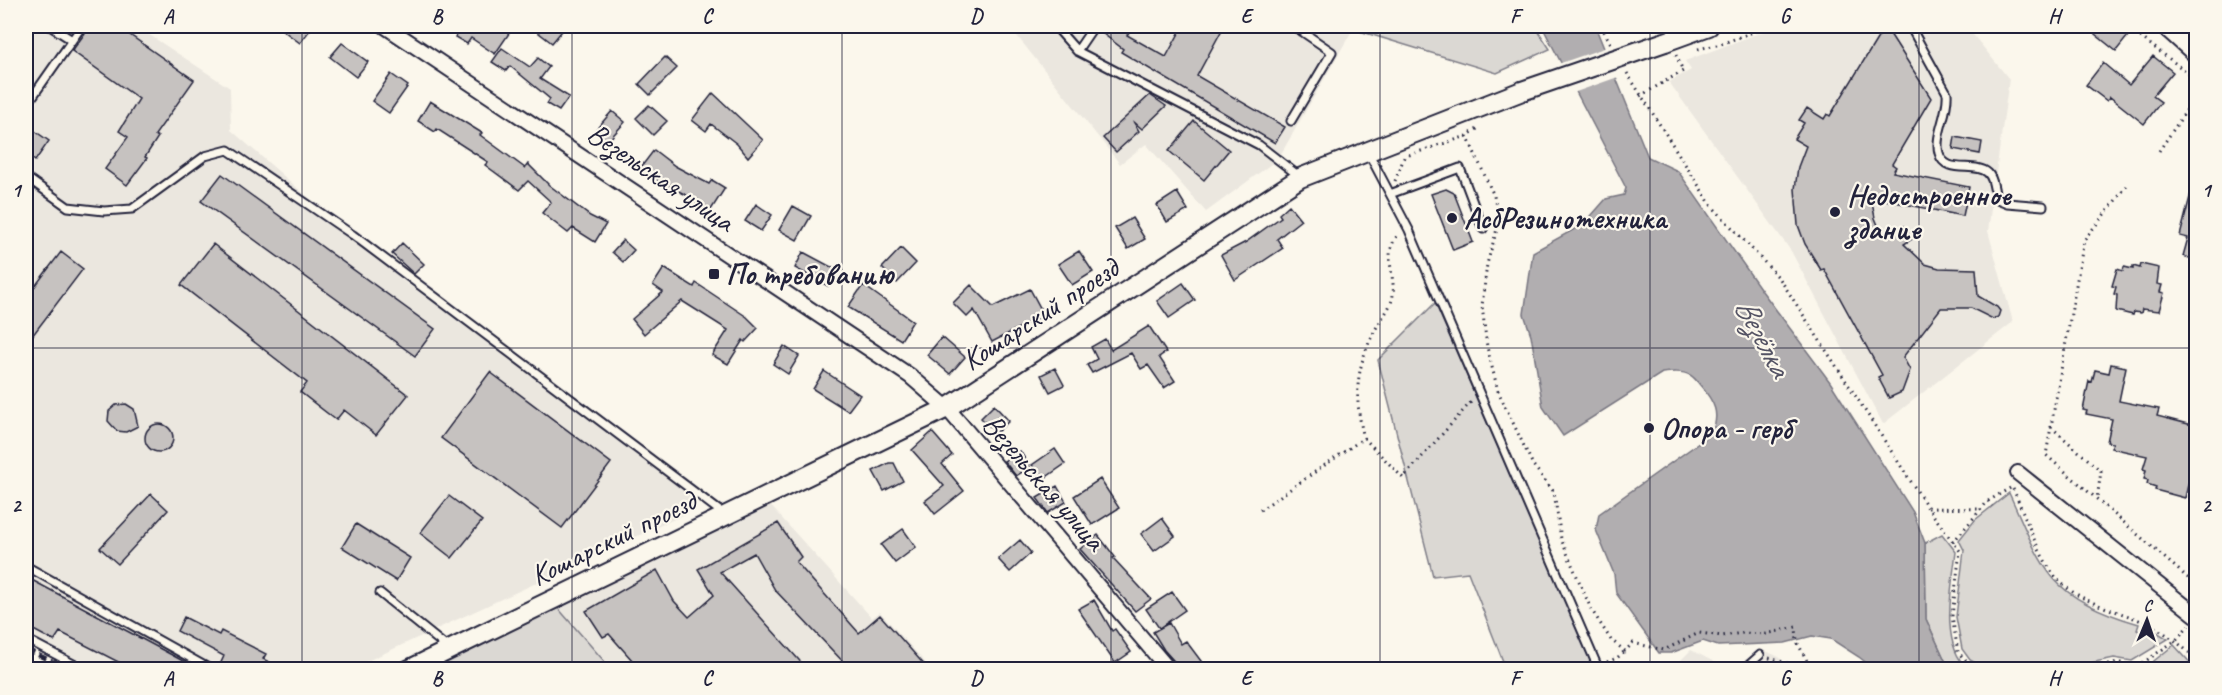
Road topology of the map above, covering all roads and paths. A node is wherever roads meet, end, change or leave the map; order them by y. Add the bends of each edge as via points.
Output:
1 (50, 26) edge
2 (82, 26) edge
3 (385, 26) edge
4 (1055, 26) edge
5 (1094, 26) edge
6 (1294, 26) edge
7 (1709, 26) edge
8 (1768, 26) edge
9 (1910, 26) edge
10 (2126, 26) edge
11 (2166, 26) edge
12 (72, 40) junction
13 (1668, 48) junction
14 (1077, 51) junction
15 (2196, 53) edge
16 (1678, 58) dead end
17 (2196, 79) edge
18 (1635, 87) dead end
19 (1640, 96) junction
20 (2196, 96) edge
21 (26, 106) edge
22 (1292, 121) dead end
23 (2158, 151) dead end
24 (1368, 152) junction
25 (1416, 154) dead end
26 (1405, 155) dead end
27 (26, 177) edge
28 (1300, 178) junction
29 (2127, 186) dead end
30 (1390, 194) junction
31 (2043, 206) dead end
32 (1484, 229) dead end
33 (1409, 230) junction
34 (1479, 392) junction
35 (947, 408) junction
36 (2051, 427) junction
37 (1364, 438) junction
38 (2018, 472) joint
39 (2012, 487) junction
40 (2097, 499) junction
41 (1988, 501) junction
42 (1992, 506) dead end
43 (1928, 508) junction
44 (1979, 509) junction
45 (1260, 510) dead end
46 (725, 515) junction
47 (1953, 542) junction
48 (26, 566) edge
49 (2196, 585) edge
50 (380, 593) dead end
51 (2193, 619) edge
52 (26, 639) edge
53 (2176, 640) junction
54 (450, 649) junction
55 (1625, 651) junction
56 (1760, 656) joint
57 (2196, 659) edge
58 (1598, 668) edge
59 (85, 669) edge
60 (212, 669) edge
61 (408, 669) edge
62 (1169, 669) edge
63 (1743, 669) edge
64 (1812, 669) edge
65 (1974, 669) edge
66 (2085, 669) edge
67 (2137, 669) edge

1 - 12 lane
2 - 12 lane
3 - 35 street, Везельская улица via 910,376
4 - 14 lane
5 - 14 lane
6 - 22 lane via 1332,52
7 - 13 street, Кошарский проезд
8 - 13 path via 1721,44
9 - 31 lane via 1947,93 1939,156 1954,167 1987,172 1997,199
10 - 17 path
11 - 15 street
12 - 21 lane
13 - 24 street, Кошарский проезд, bridge via 1522,91
14 - 28 lane via 1259,145
16 - 19 path via 1683,71
18 - 19 path
19 - 43 path via 1711,205 1780,279
20 - 23 path
24 - 28 street, Кошарский проезд
24 - 30 lane
25 - 55 path via 1467,136 1494,196 1499,222 1486,264 1482,306 1498,391 1533,465 1554,492 1561,539 1591,609 1611,640
26 - 30 path
27 - 46 lane via 68,207 132,209 205,156 228,150 352,235
28 - 35 street, Кошарский проезд
29 - 36 path via 2084,240
30 - 32 lane via 1460,168
30 - 33 lane
33 - 34 lane
33 - 37 path via 1397,235 1388,263 1393,277 1392,300 1361,366 1356,392
34 - 37 path via 1403,478
34 - 58 lane
35 - 46 street, Кошарский проезд
35 - 62 street, Везельская улица
36 - 40 path via 2101,471
36 - 40 path via 2046,455
37 - 45 path
38 - 39 path
38 - 51 street
39 - 41 path
39 - 53 path via 2056,578 2110,611 2146,623
40 - 49 path
41 - 42 path
41 - 44 path
43 - 44 path
43 - 47 path
44 - 47 path
46 - 54 street, Кошарский проезд
47 - 65 path via 1960,551 1952,616 1958,652
48 - 60 lane
50 - 54 lane
51 - 53 path
52 - 59 lane
53 - 57 path
53 - 67 path
54 - 61 street, Кошарский проезд
55 - 58 path
55 - 64 path via 1633,643 1664,650 1699,633 1766,634 1796,627 1797,642
56 - 63 lane
56 - 64 path
66 - 67 path via 2117,662

